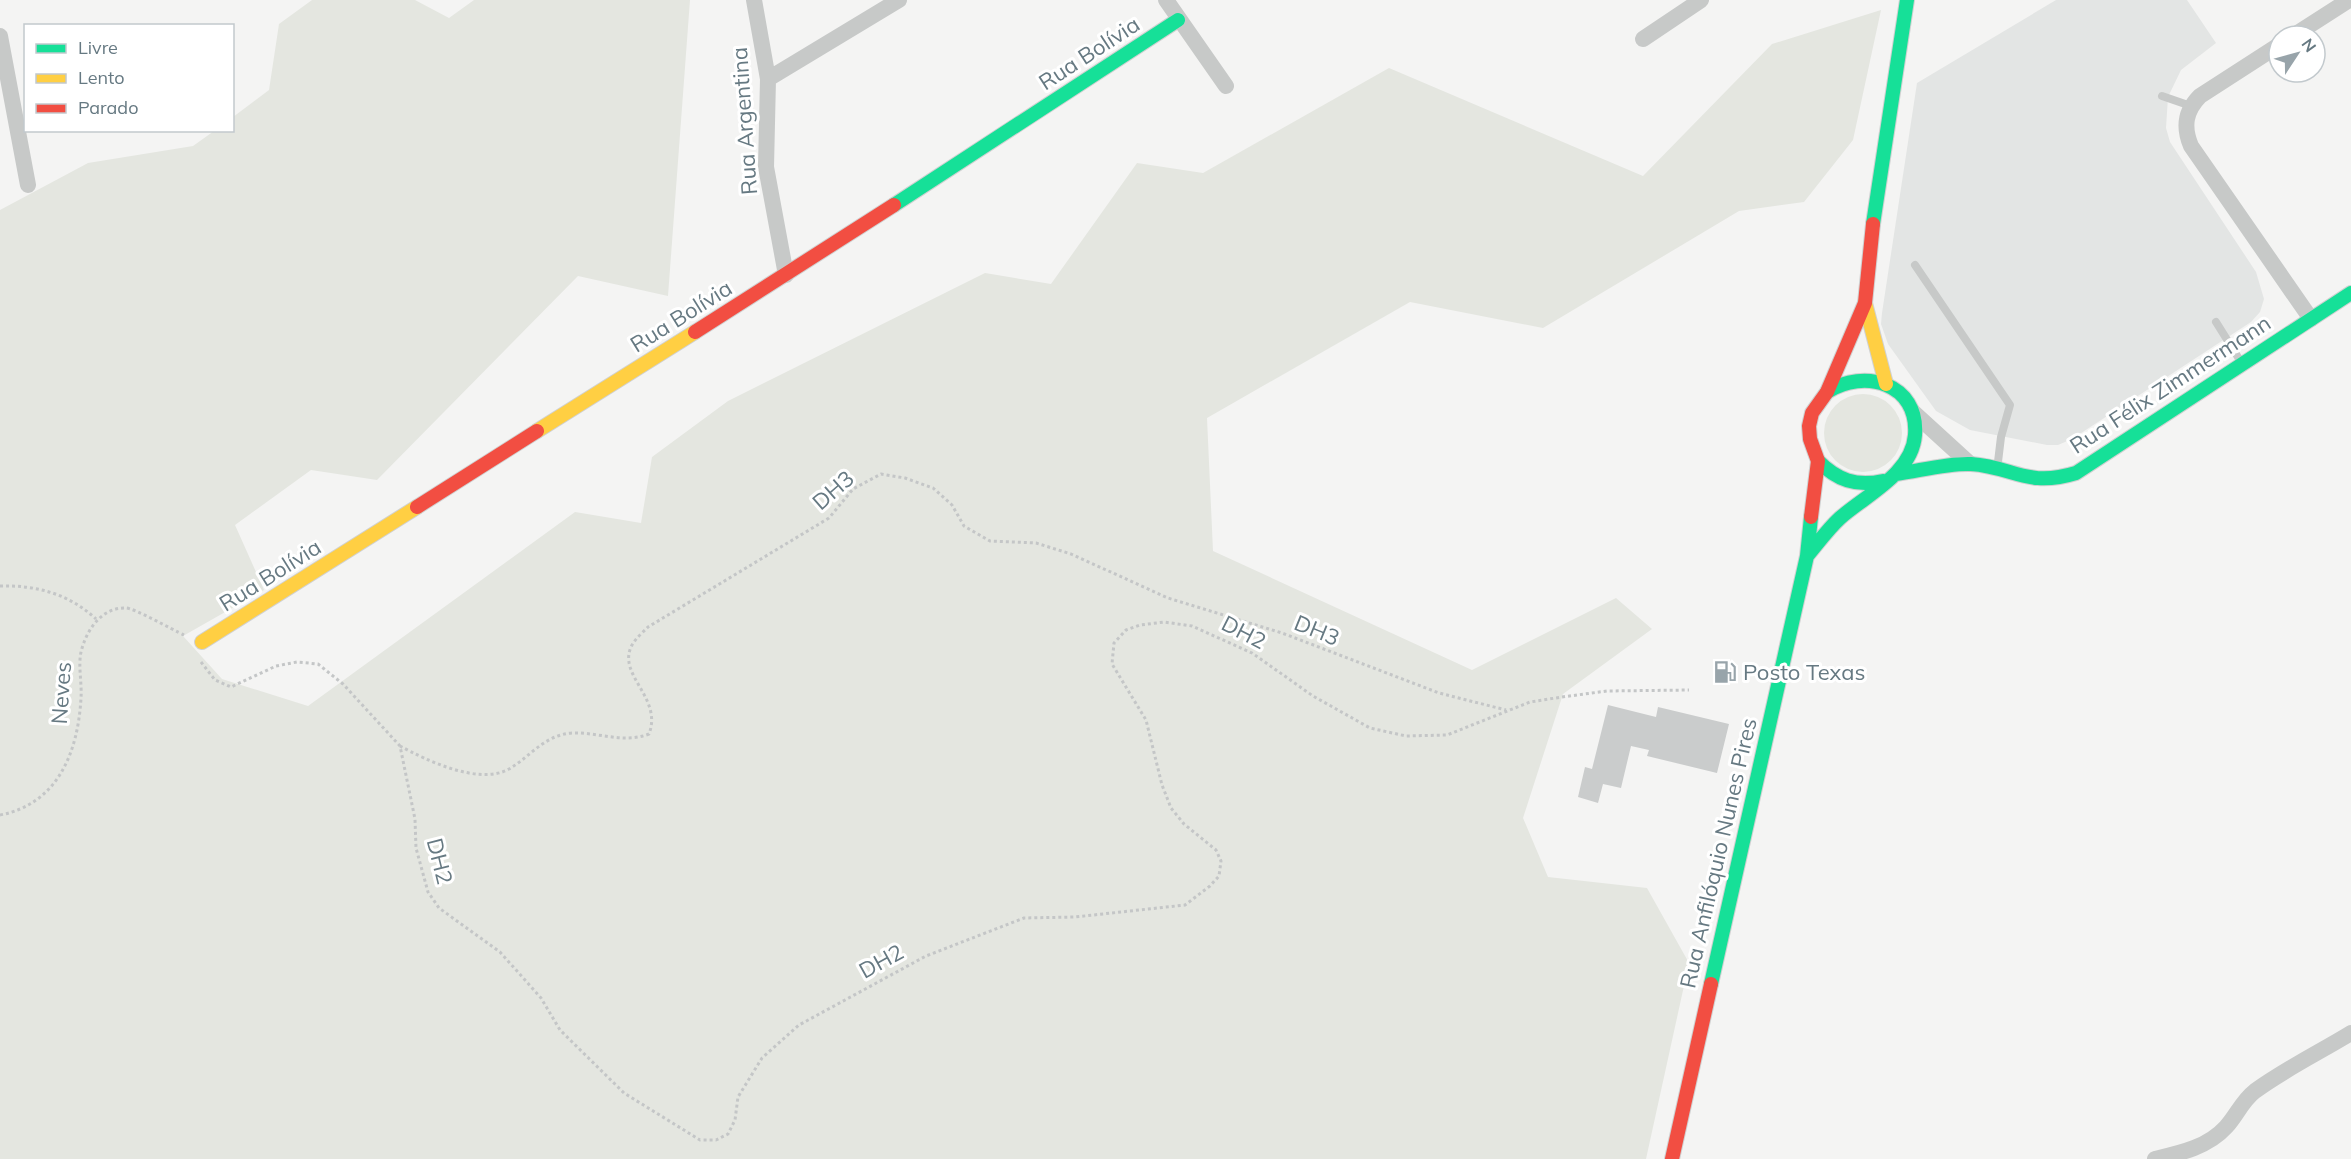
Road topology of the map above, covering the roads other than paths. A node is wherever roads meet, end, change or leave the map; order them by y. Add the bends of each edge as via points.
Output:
1 (754, 0) edge
2 (899, 0) edge
3 (1166, 0) edge
4 (1701, 0) edge
5 (1906, 0) edge
6 (2349, 0) edge
7 (1178, 21) junction
8 (2312, 24) edge
9 (0, 36) edge
10 (1643, 39) dead end
11 (2267, 53) edge
12 (768, 79) junction
13 (1226, 86) dead end
14 (2162, 96) dead end
15 (2191, 105) junction
16 (28, 185) dead end
17 (1915, 265) dead end
18 (786, 275) junction
19 (2351, 293) edge
20 (1865, 303) junction
21 (2311, 319) junction
22 (2216, 322) dead end
23 (2241, 362) junction
24 (1886, 384) junction
25 (1827, 392) junction
26 (1911, 409) junction
27 (1818, 461) junction
28 (1970, 464) junction
29 (1997, 471) junction
30 (1890, 477) junction
31 (1807, 556) junction
32 (202, 642) road end
33 (2351, 1033) edge
34 (1672, 1159) edge
35 (2155, 1159) edge

1 - 12 street, Rua Argentina
2 - 12 street
3 - 7 street
4 - 10 street
5 - 20 street, Rua Anfilóquio Nunes Pires
6 - 8 street
7 - 13 street
7 - 18 street, Rua Bolívia
9 - 16 street
11 - 15 street
12 - 18 street, Rua Argentina via 766,167
14 - 15 lane
15 - 21 street via 2186,121 2191,146
17 - 29 lane via 2010,405
18 - 32 street, Rua Bolívia
19 - 21 street, Rua Félix Zimmermann
20 - 24 street, Rua Anfilóquio Nunes Pires
20 - 25 street, Rua Anfilóquio Nunes Pires
21 - 23 street, Rua Félix Zimmermann
22 - 23 lane
23 - 29 street, Rua Félix Zimmermann via 2076,473 2038,480
24 - 25 street via 1861,378
24 - 26 street
25 - 27 street, Rua Anfilóquio Nunes Pires via 1818,401 1809,426
26 - 28 street, Rua Félix Zimmermann
26 - 30 street, Rua Anfilóquio Nunes Pires via 1914,444 1905,464
27 - 30 street via 1842,481 1870,485
27 - 31 street, Rua Anfilóquio Nunes Pires
28 - 29 street, Rua Félix Zimmermann
28 - 30 street, Rua Félix Zimmermann
30 - 31 street, Rua Anfilóquio Nunes Pires via 1840,518
31 - 34 street, Rua Anfilóquio Nunes Pires
33 - 35 street via 2256,1091 2210,1141

